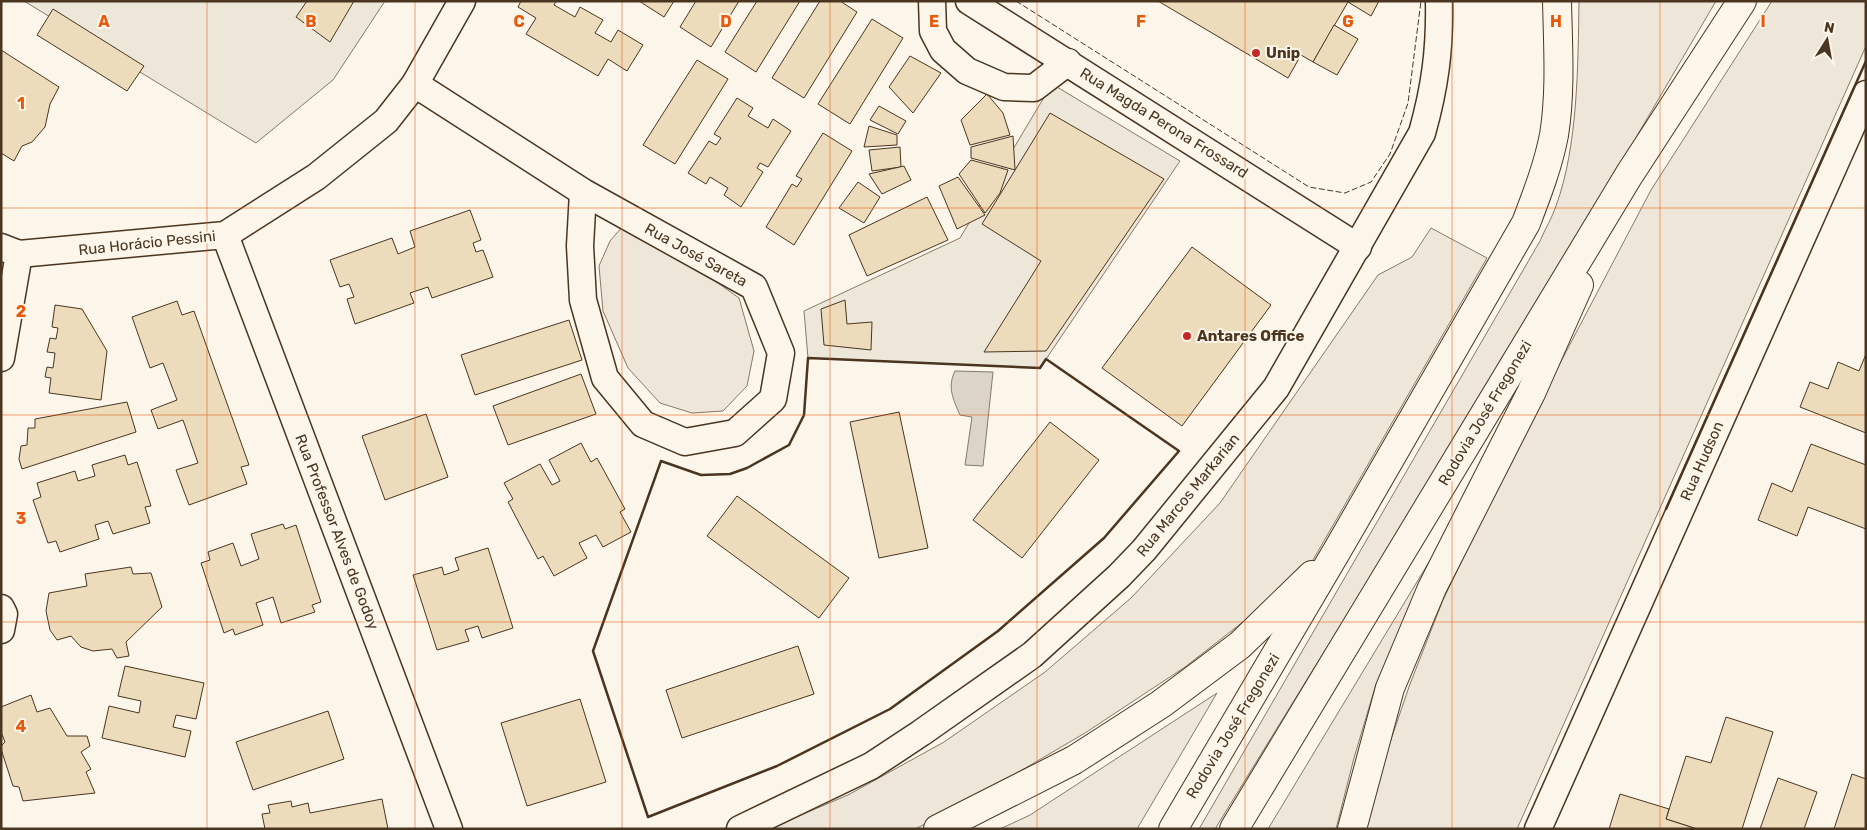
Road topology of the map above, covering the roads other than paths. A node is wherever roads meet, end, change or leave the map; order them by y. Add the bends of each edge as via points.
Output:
1 (462, 1) edge
2 (932, 1) edge
3 (969, 1) edge
4 (1439, 1) edge
5 (1558, 1) edge
6 (1742, 1) edge
7 (1068, 62) junction
8 (415, 84) junction
9 (1866, 94) edge
10 (1629, 175) junction
11 (583, 192) junction
12 (225, 235) junction
13 (1358, 247) junction
14 (10, 251) edge
15 (1, 358) edge
16 (1338, 549) junction
17 (1, 608) edge
18 (1, 630) edge
19 (449, 829) edge
20 (740, 829) edge
21 (938, 829) edge
22 (1173, 829) edge
23 (1234, 829) edge
24 (1352, 829) edge
25 (1538, 829) edge

1 - 8 street, Rua Horácio Pessini
2 - 7 street via 933,31 943,50 967,71 1004,87 1034,88
3 - 7 street, Rua Magda Perona Frossard
4 - 13 street, Rua Marcos Markarian via 1440,31 1434,92 1422,133
5 - 16 highway, Rodovia José Fregonezi via 1558,89 1554,135 1543,180 1526,223
6 - 10 highway, Rodovia José Fregonezi
7 - 13 street, Rua Magda Perona Frossard
8 - 11 street, Rua José Sareta
8 - 12 street, Rua Horácio Pessini via 386,121 324,170
9 - 25 street, Rua Hudson
10 - 23 highway, Rodovia José Fregonezi
10 - 24 highway via 1531,393 1432,588 1390,688
11 - 11 street, Rua José Sareta via 754,288 781,353 772,399 735,433 685,442 643,424 605,378 584,300 580,246
12 - 14 street, Rua Horácio Pessini
12 - 19 street, Rua Professor Alves de Godoy
13 - 20 street, Rua Marcos Markarian via 1276,388 1120,576 1032,655 879,760
14 - 15 street
16 - 21 highway via 1240,645 1161,704 1074,760
16 - 22 highway, Rodovia José Fregonezi
17 - 18 street via 4,614

